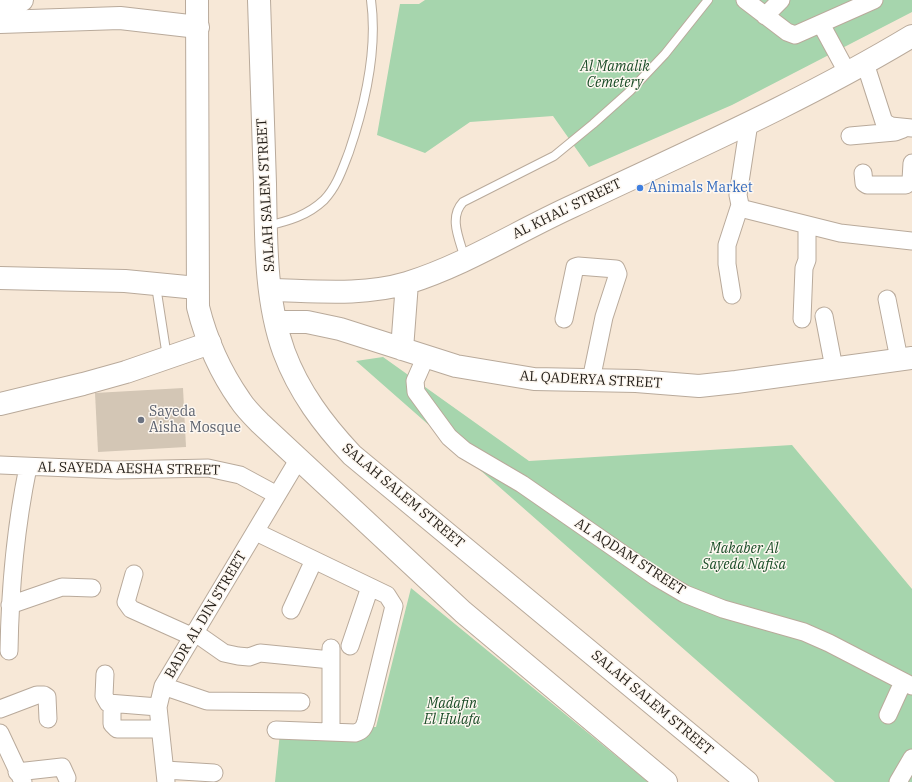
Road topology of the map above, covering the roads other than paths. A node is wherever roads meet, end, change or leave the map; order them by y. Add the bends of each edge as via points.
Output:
1 (22, 0) edge
2 (197, 0) edge
3 (259, 0) edge
4 (371, 0) edge
5 (708, 0) edge
6 (745, 0) edge
7 (781, 0) edge
8 (874, 0) edge
9 (0, 2) edge
10 (765, 16) junction
11 (0, 22) edge
12 (821, 24) junction
13 (198, 27) junction
14 (910, 41) edge
15 (856, 67) junction
16 (749, 123) junction
17 (910, 128) edge
18 (850, 136) dead end
19 (912, 163) edge
20 (863, 173) dead end
21 (740, 205) junction
22 (266, 226) junction
23 (807, 226) junction
24 (912, 241) edge
25 (466, 259) junction
26 (0, 278) edge
27 (407, 283) junction
28 (155, 284) junction
29 (197, 288) junction
30 (271, 290) junction
31 (732, 295) dead end
32 (887, 299) dead end
33 (824, 316) dead end
34 (564, 319) dead end
35 (802, 319) dead end
36 (276, 322) junction
37 (210, 343) junction
38 (402, 349) junction
39 (426, 356) junction
40 (167, 358) junction
41 (905, 358) edge
42 (834, 368) junction
43 (591, 380) junction
44 (0, 404) edge
45 (298, 460) junction
46 (0, 465) edge
47 (28, 467) junction
48 (277, 495) junction
49 (256, 532) junction
50 (314, 560) junction
51 (134, 574) dead end
52 (6, 578) edge
53 (370, 587) junction
54 (92, 588) dead end
55 (10, 605) junction
56 (291, 610) dead end
57 (193, 634) junction
58 (350, 646) dead end
59 (9, 651) dead end
60 (105, 674) dead end
61 (907, 684) edge
62 (163, 686) junction
63 (301, 702) dead end
64 (158, 707) junction
65 (0, 709) edge
66 (112, 712) dead end
67 (888, 715) dead end
68 (48, 719) dead end
69 (160, 729) junction
70 (276, 730) dead end
71 (331, 731) junction
72 (0, 733) edge
73 (4, 755) edge
74 (912, 758) edge
75 (214, 773) dead end
76 (166, 776) edge
77 (67, 778) dead end
78 (21, 779) edge
79 (666, 782) edge
80 (747, 782) edge
81 (898, 782) edge

1 - 9 main road
2 - 13 main road
3 - 22 main road, SALAH SALEM STREET
4 - 22 lane via 372,41 368,81 360,119 342,173 331,192 312,209 296,219
5 - 25 lane via 665,54 630,91 593,124 554,156 463,202 457,208 455,222
6 - 10 street
7 - 10 street
8 - 12 street
10 - 12 street via 791,34
11 - 13 main road via 120,18
12 - 15 street
13 - 29 main road
14 - 15 main road, AL KHAL' STREET
15 - 16 main road, AL KHAL' STREET
15 - 17 street via 884,122 891,126
16 - 21 street via 738,195
16 - 25 main road, AL KHAL' STREET via 544,219
17 - 18 street
19 - 20 street via 911,180 906,184 867,185 864,183
21 - 23 street via 744,209
21 - 31 street via 727,245
22 - 30 main road, SALAH SALEM STREET
23 - 24 street via 840,233
23 - 35 street
25 - 27 main road, AL KHAL' STREET
26 - 28 main road
27 - 30 main road, AL KHAL' STREET via 350,292
27 - 38 main road
28 - 29 main road
28 - 40 lane
29 - 37 main road via 198,307
30 - 36 main road, SALAH SALEM STREET
32 - 41 street
33 - 42 street
34 - 43 street via 575,267 616,269 618,274 604,317
36 - 38 main road, AL QADERYA STREET via 307,322 340,329
36 - 80 main road, SALAH SALEM STREET via 284,351 298,384 329,430 352,455
37 - 40 main road
37 - 45 main road via 240,401
38 - 39 main road, AL QADERYA STREET
39 - 43 main road, AL QADERYA STREET via 456,366 499,374 534,379
39 - 61 street, AL AQDAM STREET via 415,382 416,392 449,437 464,450 522,484 656,577 685,594 723,609 804,632
40 - 44 main road via 83,384
41 - 42 main road, AL QADERYA STREET
42 - 43 main road, AL QADERYA STREET via 699,386
45 - 48 street, BADR AL DIN STREET
45 - 79 main road via 463,612
46 - 47 street, AL SAYEDA AESHA STREET
47 - 48 street, AL SAYEDA AESHA STREET via 117,470 208,468 240,475
47 - 52 street
48 - 49 street, BADR AL DIN STREET
49 - 50 street
49 - 57 street, BADR AL DIN STREET
50 - 53 street
50 - 56 street
51 - 57 street via 126,602 131,609
52 - 55 street
53 - 58 street
53 - 71 street via 388,595 394,606 365,727 361,732 355,733
54 - 55 street via 62,587
55 - 59 street
57 - 62 street, BADR AL DIN STREET
57 - 71 street via 224,654 249,657 260,653 331,654
60 - 64 street via 106,702
61 - 67 street
62 - 63 street via 207,701
62 - 64 street, BADR AL DIN STREET
64 - 69 street, BADR AL DIN STREET
65 - 68 street via 37,695 44,695 47,698
66 - 69 street via 112,724 117,728
69 - 76 street, BADR AL DIN STREET
70 - 71 street
72 - 73 street
73 - 78 street
74 - 81 street
75 - 76 street
77 - 78 street via 62,767

